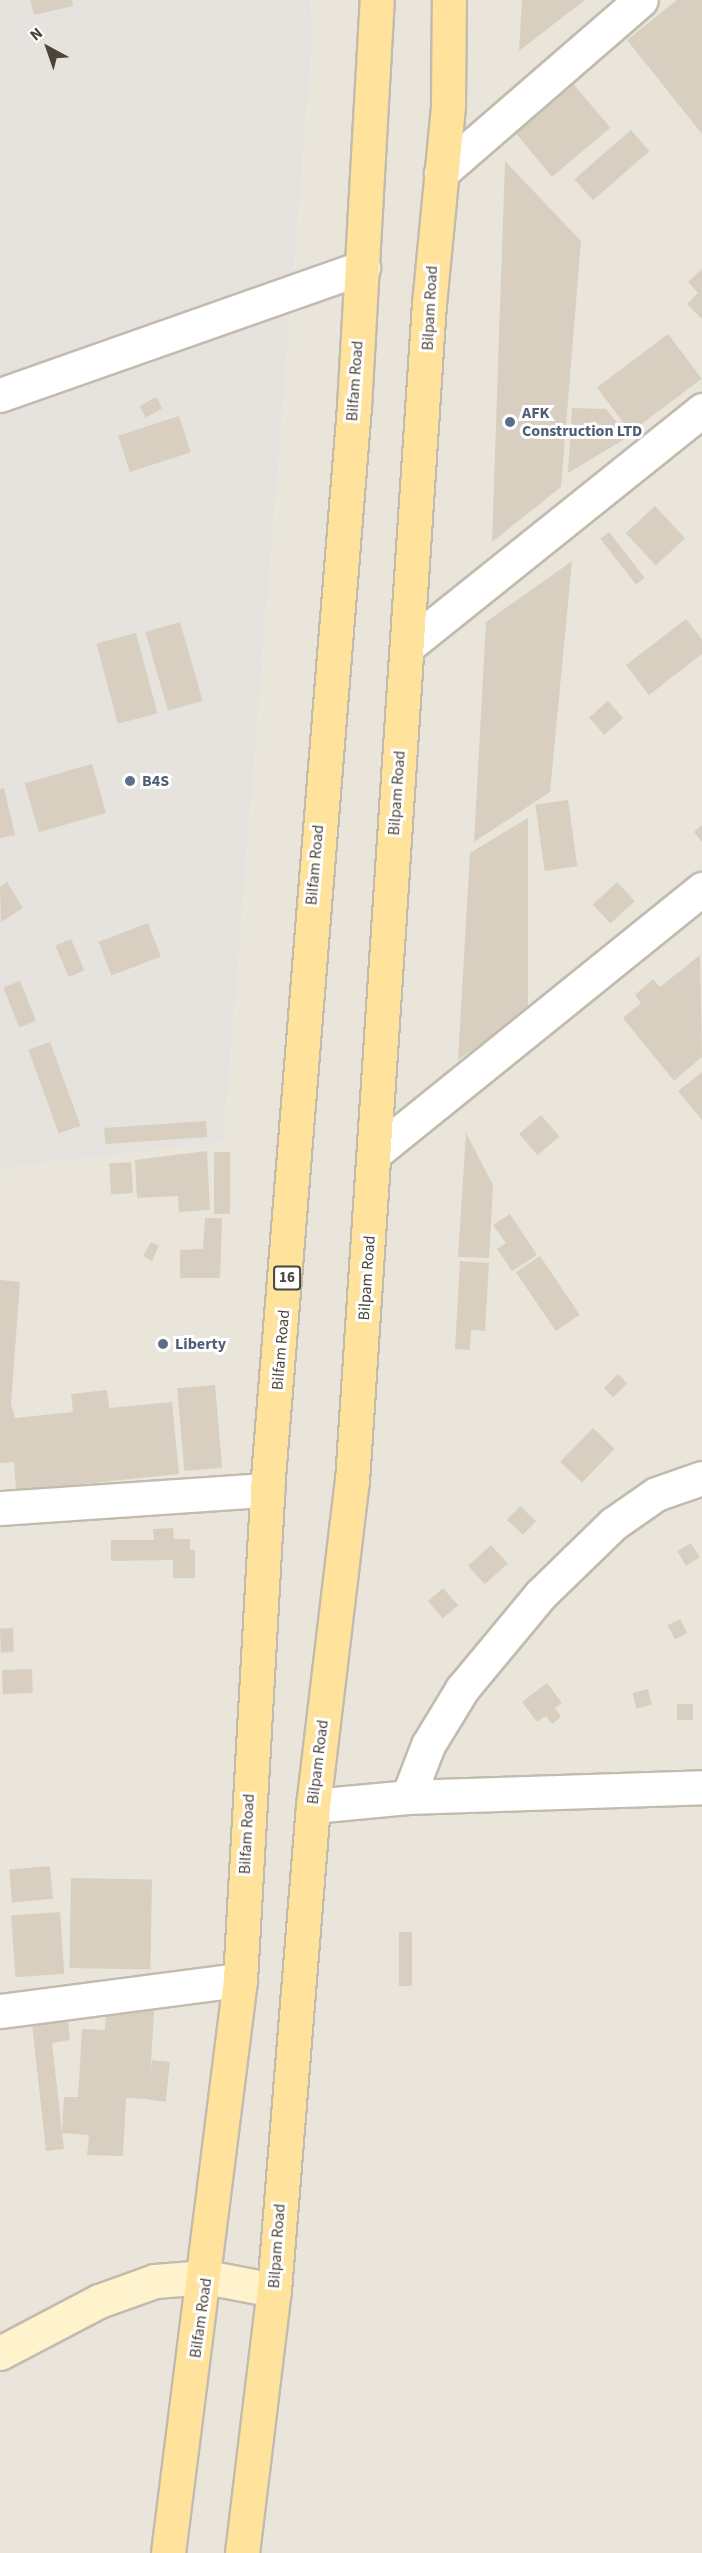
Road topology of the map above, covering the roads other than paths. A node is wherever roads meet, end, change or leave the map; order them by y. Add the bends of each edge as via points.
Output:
1 (377, 0) edge
2 (450, 0) edge
3 (640, 0) edge
4 (441, 173) junction
5 (363, 267) junction
6 (0, 395) edge
7 (702, 410) edge
8 (408, 645) junction
9 (702, 889) edge
10 (376, 1152) junction
11 (698, 1474) edge
12 (267, 1490) junction
13 (0, 1508) edge
14 (702, 1788) edge
15 (408, 1797) junction
16 (313, 1806) junction
17 (240, 1980) junction
18 (0, 2011) edge
19 (207, 2277) junction
20 (274, 2290) junction
21 (0, 2353) edge
22 (168, 2553) edge
23 (242, 2553) edge

1 - 5 main road, Bilfam Road / 16
2 - 4 main road, Bilpam Road
3 - 4 street
4 - 8 main road, Bilpam Road
5 - 6 street
5 - 12 main road, Bilfam Road / 16
7 - 8 street
8 - 10 main road, Bilpam Road
9 - 10 street
10 - 16 main road, Bilpam Road via 352,1481
11 - 15 street via 656,1494 613,1524 540,1595 462,1689 428,1746
12 - 13 street
12 - 17 main road, Bilfam Road / 16
14 - 15 street
15 - 16 street
16 - 20 main road, Bilpam Road
17 - 18 street
17 - 19 main road, Bilfam Road / 16
19 - 20 main road
19 - 21 main road via 155,2280 99,2301
19 - 22 main road, Bilfam Road / 16
20 - 23 main road, Bilpam Road

